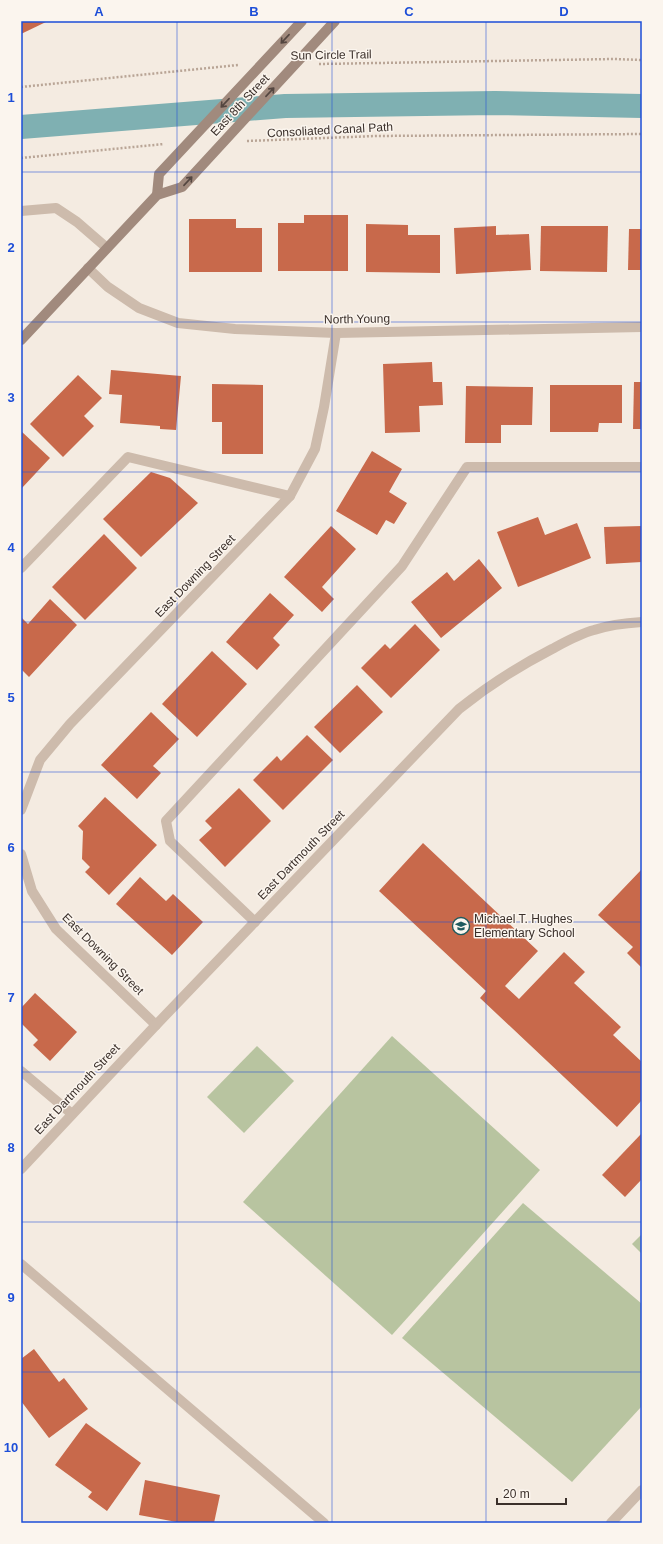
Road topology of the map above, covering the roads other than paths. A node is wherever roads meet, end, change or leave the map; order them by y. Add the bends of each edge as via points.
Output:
1 (302, 21) edge
2 (335, 21) edge
3 (157, 195) junction
4 (21, 211) edge
5 (107, 248) junction
6 (88, 268) junction
7 (642, 327) edge
8 (336, 333) junction
9 (21, 340) edge
10 (642, 467) edge
11 (290, 496) junction
12 (21, 568) edge
13 (642, 622) edge
14 (21, 810) edge
15 (21, 854) edge
16 (255, 922) junction
17 (156, 1024) junction
18 (21, 1071) edge
19 (72, 1114) junction
20 (21, 1169) edge
21 (21, 1264) edge
22 (642, 1490) edge
23 (324, 1523) edge
24 (611, 1523) edge

1 -> 3 street, East 8th Street via 159,174
3 -> 2 street, East 8th Street via 182,187
3 - 5 street, East 8th Street
4 - 5 street via 56,208
5 - 6 street, East 8th Street
6 - 8 street, North Young via 108,287 139,308 178,323 235,329
6 - 9 street, East 8th Street
7 - 8 street, North Young
8 - 11 street, East Downing Street via 315,448
10 - 16 street via 467,467 402,566 166,821 170,841
11 - 12 street via 128,457
11 - 14 street, East Downing Street via 70,724 40,760
13 - 16 street, East Dartmouth Street via 593,630 573,638 523,664 459,709
15 - 17 street, East Downing Street via 32,891 56,929
16 - 17 street, East Dartmouth Street
17 - 19 street, East Dartmouth Street
18 - 19 street
19 - 20 street, East Dartmouth Street
21 - 23 street
22 - 24 street

